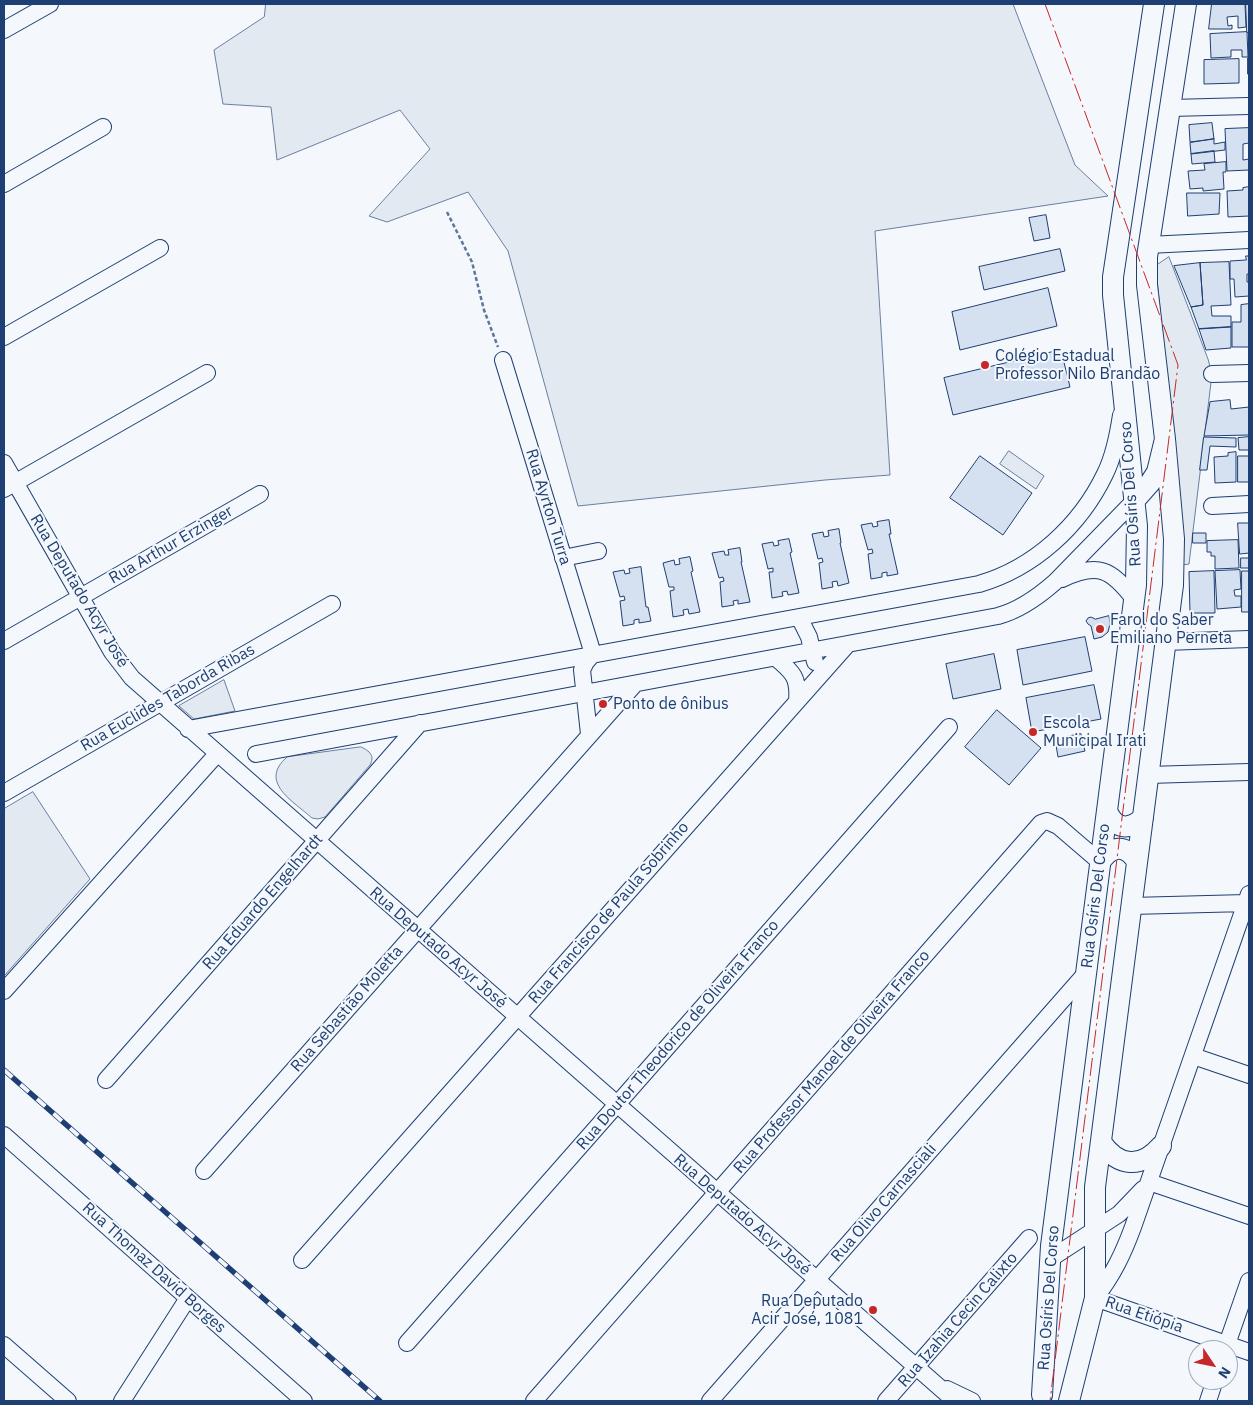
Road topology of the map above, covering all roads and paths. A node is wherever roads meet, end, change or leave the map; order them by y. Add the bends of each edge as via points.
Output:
1 (50, 4) edge
2 (1185, 11) edge
3 (1153, 12) edge
4 (4, 30) edge
5 (1146, 58) junction
6 (1177, 63) junction
7 (1249, 106) edge
8 (1170, 108) junction
9 (103, 127) dead end
10 (4, 184) edge
11 (447, 212) dead end
12 (1249, 240) edge
13 (1148, 245) junction
14 (160, 248) dead end
15 (4, 337) edge
16 (503, 360) joint
17 (207, 373) dead end
18 (1249, 373) edge
19 (1212, 374) dead end
20 (1124, 397) junction
21 (1165, 439) junction
22 (4, 463) edge
23 (9, 486) edge
24 (260, 494) dead end
25 (1135, 500) junction
26 (1249, 504) edge
27 (1212, 506) dead end
28 (598, 551) dead end
29 (563, 558) junction
30 (1056, 582) junction
31 (80, 597) junction
32 (1134, 599) junction
33 (332, 604) dead end
34 (799, 617) junction
35 (1249, 639) edge
36 (4, 641) edge
37 (1165, 642) junction
38 (848, 644) junction
39 (813, 651) junction
40 (593, 654) junction
41 (776, 658) junction
42 (817, 678) junction
43 (635, 684) junction
44 (585, 693) junction
45 (797, 701) junction
46 (160, 703) junction
47 (420, 724) junction
48 (949, 727) dead end
49 (188, 729) junction
50 (589, 734) junction
51 (217, 754) junction
52 (256, 754) dead end
53 (1249, 772) edge
54 (1148, 775) junction
55 (4, 793) edge
56 (1107, 811) junction
57 (1143, 818) junction
58 (317, 841) junction
59 (1137, 861) junction
60 (1100, 862) junction
61 (1248, 899) edge
62 (1131, 906) junction
63 (417, 930) junction
64 (1243, 935) edge
65 (1086, 973) junction
66 (4, 991) edge
67 (1059, 1005) junction
68 (1081, 1010) junction
69 (517, 1017) junction
70 (1193, 1056) junction
71 (1249, 1075) edge
72 (106, 1080) dead end
73 (616, 1105) junction
74 (4, 1135) edge
75 (1101, 1142) junction
76 (1161, 1146) junction
77 (204, 1171) dead end
78 (1149, 1182) junction
79 (717, 1193) junction
80 (1249, 1216) edge
81 (1095, 1229) junction
82 (1030, 1238) dead end
83 (1050, 1259) junction
84 (302, 1260) dead end
85 (816, 1280) junction
86 (1249, 1281) edge
87 (188, 1298) junction
88 (1094, 1298) junction
89 (1207, 1340) edge
90 (1228, 1340) edge
91 (407, 1343) dead end
92 (4, 1345) edge
93 (916, 1368) junction
94 (933, 1382) junction
95 (1036, 1398) edge
96 (68, 1401) edge
97 (122, 1401) edge
98 (304, 1401) edge
99 (534, 1401) edge
100 (710, 1401) edge
101 (886, 1401) edge
102 (955, 1401) edge
103 (972, 1401) edge
104 (1068, 1401) edge

1 - 4 street
2 - 3 main road via 1179,27 1164,32 1156,27
2 - 6 main road, Rua Osíris Del Corso
3 - 5 main road, Rua Osíris Del Corso
5 - 6 main road via 1159,50 1173,56
5 - 20 main road, Rua Osíris Del Corso via 1113,277
6 - 8 main road, Rua Osíris Del Corso
7 - 8 street
8 - 13 main road, Rua Osíris Del Corso
9 - 10 street
11 - 16 path via 472,262 484,310
12 - 13 street
13 - 21 main road, Rua Osíris Del Corso via 1148,285
14 - 15 street
16 - 29 street, Rua Ayrton Turra
17 - 23 street
18 - 19 street
20 - 25 main road, Rua Osíris Del Corso
20 - 34 street via 1106,473 1077,518 1038,556 1016,570 979,584
21 - 25 main road via 1157,472
21 - 37 main road, Rua Osíris Del Corso via 1174,563
22 - 23 street, Rua Deputado Acyr José
23 - 31 street, Rua Deputado Acyr José
24 - 31 street, Rua Arthur Erzinger
25 - 30 street
25 - 32 main road, Rua Osíris Del Corso via 1138,549
26 - 27 street
28 - 29 street
29 - 40 street, Rua Ayrton Turra
30 - 32 street via 1078,572 1100,571 1118,580
30 - 38 street via 1007,614
31 - 36 street, Rua Arthur Erzinger
31 - 46 street, Rua Deputado Acyr José via 122,666
32 - 56 main road, Rua Osíris Del Corso
33 - 46 street, Rua Euclides Taborda Ribas
34 - 39 street via 810,637
34 - 40 street
35 - 37 street
37 - 54 main road, Rua Osíris Del Corso
38 - 39 street
38 - 42 street, Rua Francisco de Paula Sobrinho
39 - 41 street
39 - 42 street
40 - 44 street via 582,670
40 - 49 street
41 - 43 street
41 - 45 street via 797,681
42 - 45 street, Rua Francisco de Paula Sobrinho
43 - 44 street
43 - 50 street, Rua Sebastião Moletta
44 - 47 street
44 - 50 street
45 - 69 street, Rua Francisco de Paula Sobrinho
46 - 49 street, Rua Deputado Acyr José
46 - 55 street, Rua Euclides Taborda Ribas
47 - 52 street
47 - 58 street, Rua Eduardo Engelhardt
48 - 73 street, Rua Doutor Theodorico de Oliveira Franco
49 - 51 street, Rua Deputado Acyr José
50 - 63 street, Rua Sebastião Moletta
51 - 58 street, Rua Deputado Acyr José
51 - 66 street
53 - 54 street
54 - 57 main road, Rua Osíris Del Corso
56 - 57 main road via 1118,825 1127,827
56 - 60 main road, Rua Osíris Del Corso
57 - 59 main road, Rua Osíris Del Corso
58 - 63 street, Rua Deputado Acyr José
58 - 72 street, Rua Eduardo Engelhardt
59 - 60 main road via 1132,853 1114,849
59 - 62 main road, Rua Osíris Del Corso
60 - 65 main road, Rua Osíris Del Corso
60 - 79 street, Rua Professor Manoel de Oliveira Franco via 1058,826 1047,821 1041,823
61 - 62 street
61 - 64 street
62 - 75 main road, Rua Osíris Del Corso
63 - 69 street, Rua Deputado Acyr José
63 - 77 street, Rua Sebastião Moletta
64 - 70 street
65 - 67 street, Rua Olivo Carnasciali
65 - 68 main road, Rua Osíris Del Corso
67 - 68 street
67 - 85 street, Rua Olivo Carnasciali
68 - 83 main road, Rua Osíris Del Corso
69 - 73 street, Rua Deputado Acyr José
69 - 84 street, Rua Francisco de Paula Sobrinho
70 - 71 street
70 - 76 street
73 - 79 street, Rua Deputado Acyr José
73 - 91 street, Rua Doutor Theodorico de Oliveira Franco
74 - 87 street, Rua Thomaz David Borges
75 - 76 main road via 1108,1152 1129,1162 1153,1156
75 - 81 main road, Rua Osíris Del Corso via 1095,1187
76 - 78 street
78 - 80 street
78 - 81 street via 1119,1214
78 - 88 street via 1121,1259 1109,1281
79 - 85 street, Rua Deputado Acyr José
79 - 99 street, Rua Professor Manoel de Oliveira Franco
81 - 83 street
81 - 88 main road, Rua Osíris Del Corso
82 - 93 street, Rua Izahia Cecin Calixto
83 - 95 main road, Rua Osíris Del Corso via 1046,1346
85 - 93 street, Rua Deputado Acyr José
85 - 100 street, Rua Olivo Carnasciali
86 - 90 street
87 - 97 street
87 - 98 street, Rua Thomaz David Borges
88 - 89 street, Rua Etiópia
88 - 104 main road, Rua Osíris Del Corso
92 - 96 street
93 - 94 street, Rua Deputado Acyr José
93 - 101 street, Rua Izahia Cecin Calixto
94 - 102 street, Rua Deputado Acyr José
94 - 103 street, Rua Deputado Acyr José
95 - 104 main road via 1057,1395

